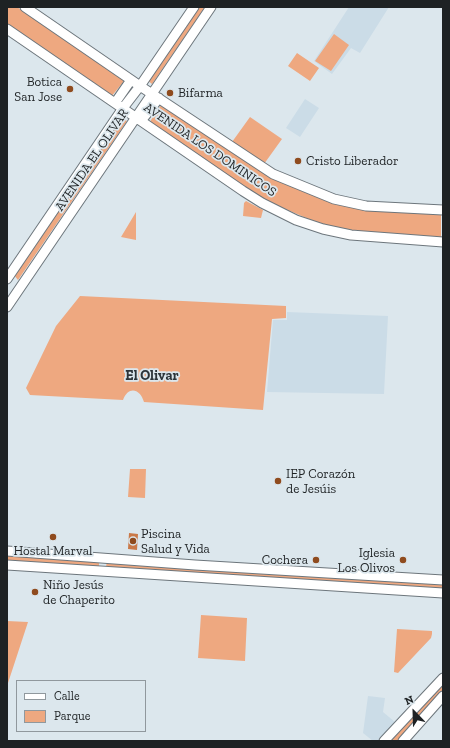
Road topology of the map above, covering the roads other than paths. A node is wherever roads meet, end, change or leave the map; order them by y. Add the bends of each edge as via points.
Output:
1 (25, 7) edge
2 (194, 7) edge
3 (211, 7) edge
4 (7, 29) edge
5 (131, 80) junction
6 (140, 86) junction
7 (155, 95) junction
8 (119, 105) junction
9 (139, 119) junction
10 (443, 210) edge
11 (443, 242) edge
12 (7, 279) edge
13 (7, 308) edge
14 (7, 551) edge
15 (7, 565) edge
16 (443, 580) edge
17 (443, 593) edge
18 (443, 678) edge
19 (443, 696) edge
20 (384, 741) edge
21 (402, 741) edge

1 - 5 main road, AVENIDA LOS DOMINICOS
2 - 6 main road, AVENIDA EL OLIVAR
3 - 7 main road
4 - 8 main road, AVENIDA LOS DOMINICOS
5 - 6 main road, AVENIDA LOS DOMINICOS
5 - 8 main road
6 - 7 main road, AVENIDA LOS DOMINICOS
6 - 8 main road, AVENIDA EL OLIVAR
7 - 9 main road, AVENIDA EL OLIVAR
7 - 10 main road, AVENIDA LOS DOMINICOS via 268,171 334,199 369,206
8 - 9 main road, AVENIDA LOS DOMINICOS
8 - 12 main road, AVENIDA EL OLIVAR
9 - 11 main road, AVENIDA LOS DOMINICOS via 243,191 296,220 351,235
9 - 13 main road, AVENIDA EL OLIVAR
14 - 16 main road
15 - 17 main road
18 - 20 main road
19 - 21 main road

